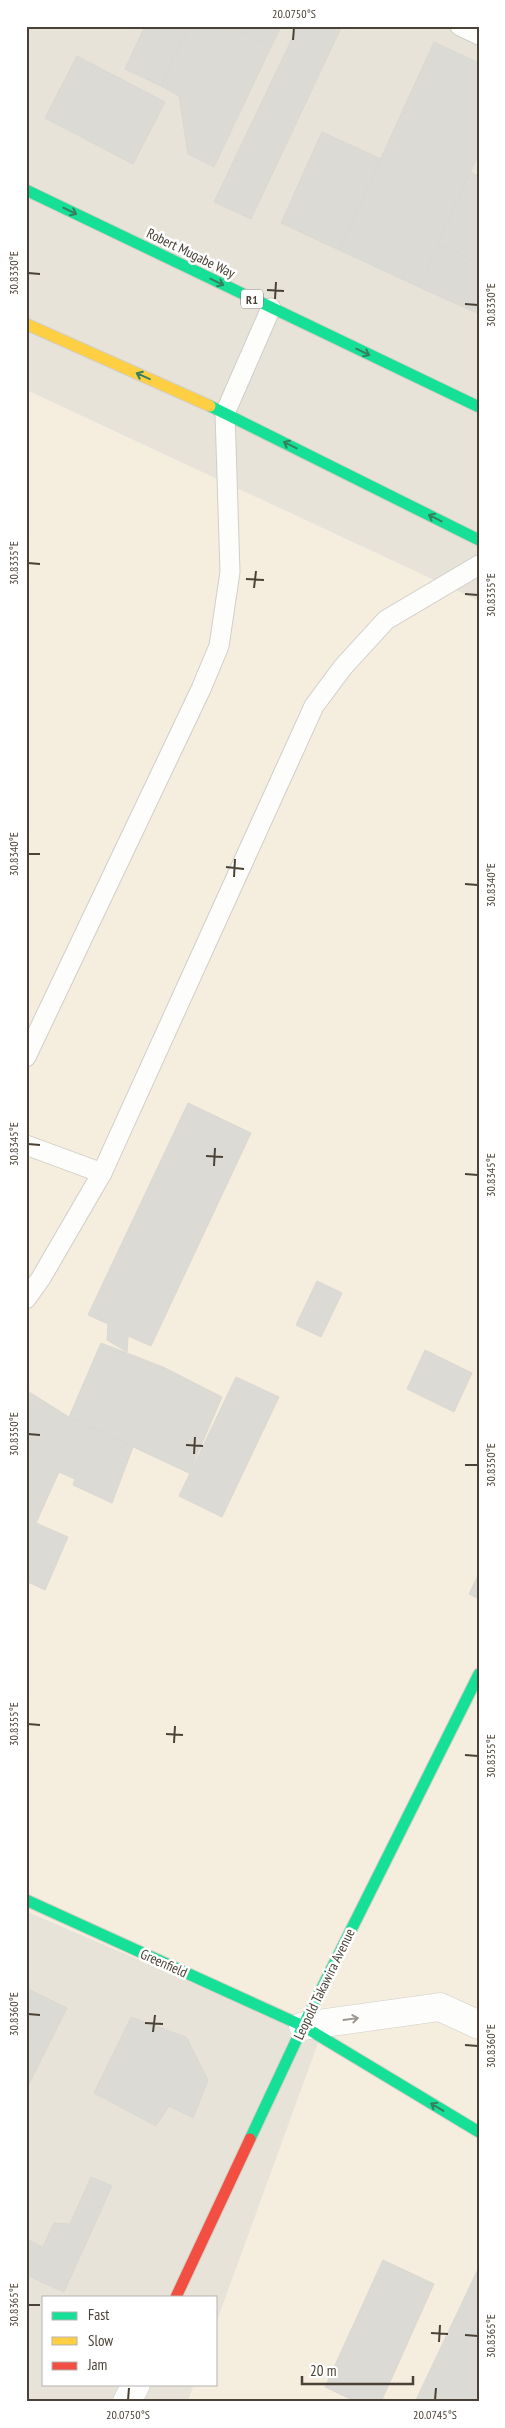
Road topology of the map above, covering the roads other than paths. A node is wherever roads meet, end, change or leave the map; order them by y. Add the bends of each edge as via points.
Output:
1 (460, 26) edge
2 (479, 35) edge
3 (26, 190) edge
4 (271, 308) junction
5 (26, 324) edge
6 (479, 407) edge
7 (225, 413) junction
8 (479, 540) edge
9 (479, 565) edge
10 (26, 1057) edge
11 (26, 1145) edge
12 (102, 1173) junction
13 (26, 1299) edge
14 (479, 1674) edge
15 (26, 1900) edge
16 (479, 2025) edge
17 (302, 2026) junction
18 (479, 2132) edge
19 (176, 2296) edge
20 (135, 2386) edge
21 (128, 2402) edge

1 - 2 lane
3 -> 4 main road, Robert Mugabe Way / R1
4 -> 6 main road, Robert Mugabe Way / R1
4 - 7 lane
7 -> 5 main road
8 -> 7 main road
7 - 10 lane via 230,572 219,646
9 - 12 lane via 386,620 349,660 314,706
11 - 12 lane
12 - 13 lane
14 - 17 main road, Leopold Takawira Avenue
15 - 17 main road, Greenfield
17 -> 16 street via 440,2007
18 -> 17 main road, Greenfield
17 - 19 main road, Leopold Takawira Avenue
20 - 21 street

